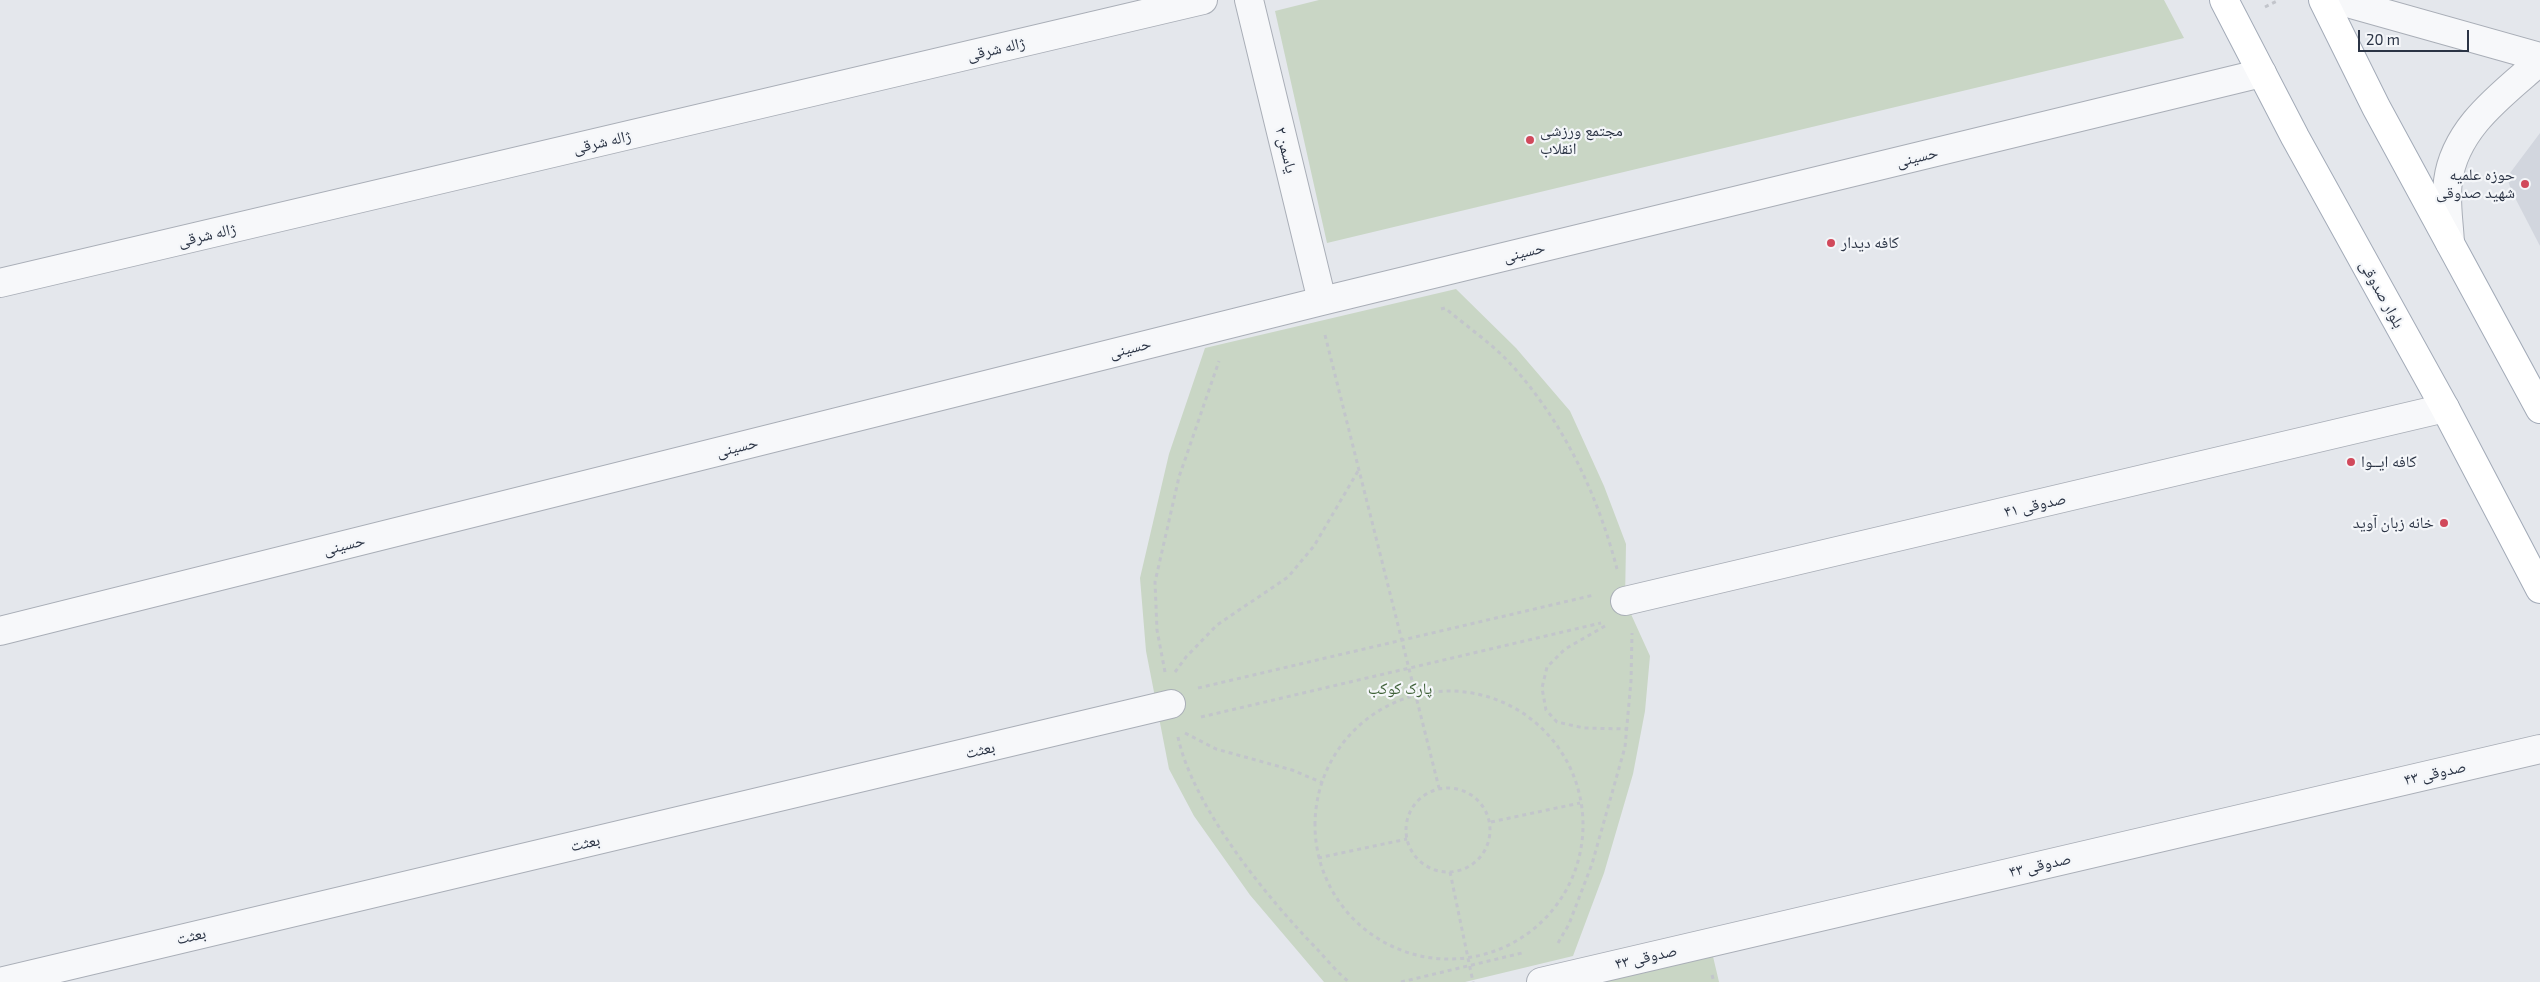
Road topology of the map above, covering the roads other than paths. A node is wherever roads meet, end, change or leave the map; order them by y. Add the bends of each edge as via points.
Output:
1 (1203, 0) edge
2 (1249, 0) edge
3 (2224, 0) edge
4 (2323, 0) edge
5 (2337, 0) edge
6 (2540, 59) edge
7 (2262, 73) junction
8 (2450, 243) junction
9 (0, 283) edge
10 (1322, 300) junction
11 (2445, 408) junction
12 (2540, 409) edge
13 (2540, 589) edge
14 (1622, 606) road end
15 (0, 631) edge
16 (1173, 707) road end
17 (2540, 749) edge
18 (0, 982) edge
19 (1541, 982) edge

1 - 9 street, ژاله شرقی
2 - 10 street, یاسمن ۲
3 - 7 main road, بلوار صدوقی
4 - 8 main road via 2376,107
5 - 6 street
6 - 8 street via 2464,134 2448,178
7 - 10 street, حسینی
7 - 11 main road, بلوار صدوقی
8 - 12 main road
10 - 15 street, حسینی
11 - 13 main road, بلوار صدوقی
11 - 14 street, صدوقی ۴۱
16 - 18 street, بعثت
17 - 19 street, صدوقی ۴۳

